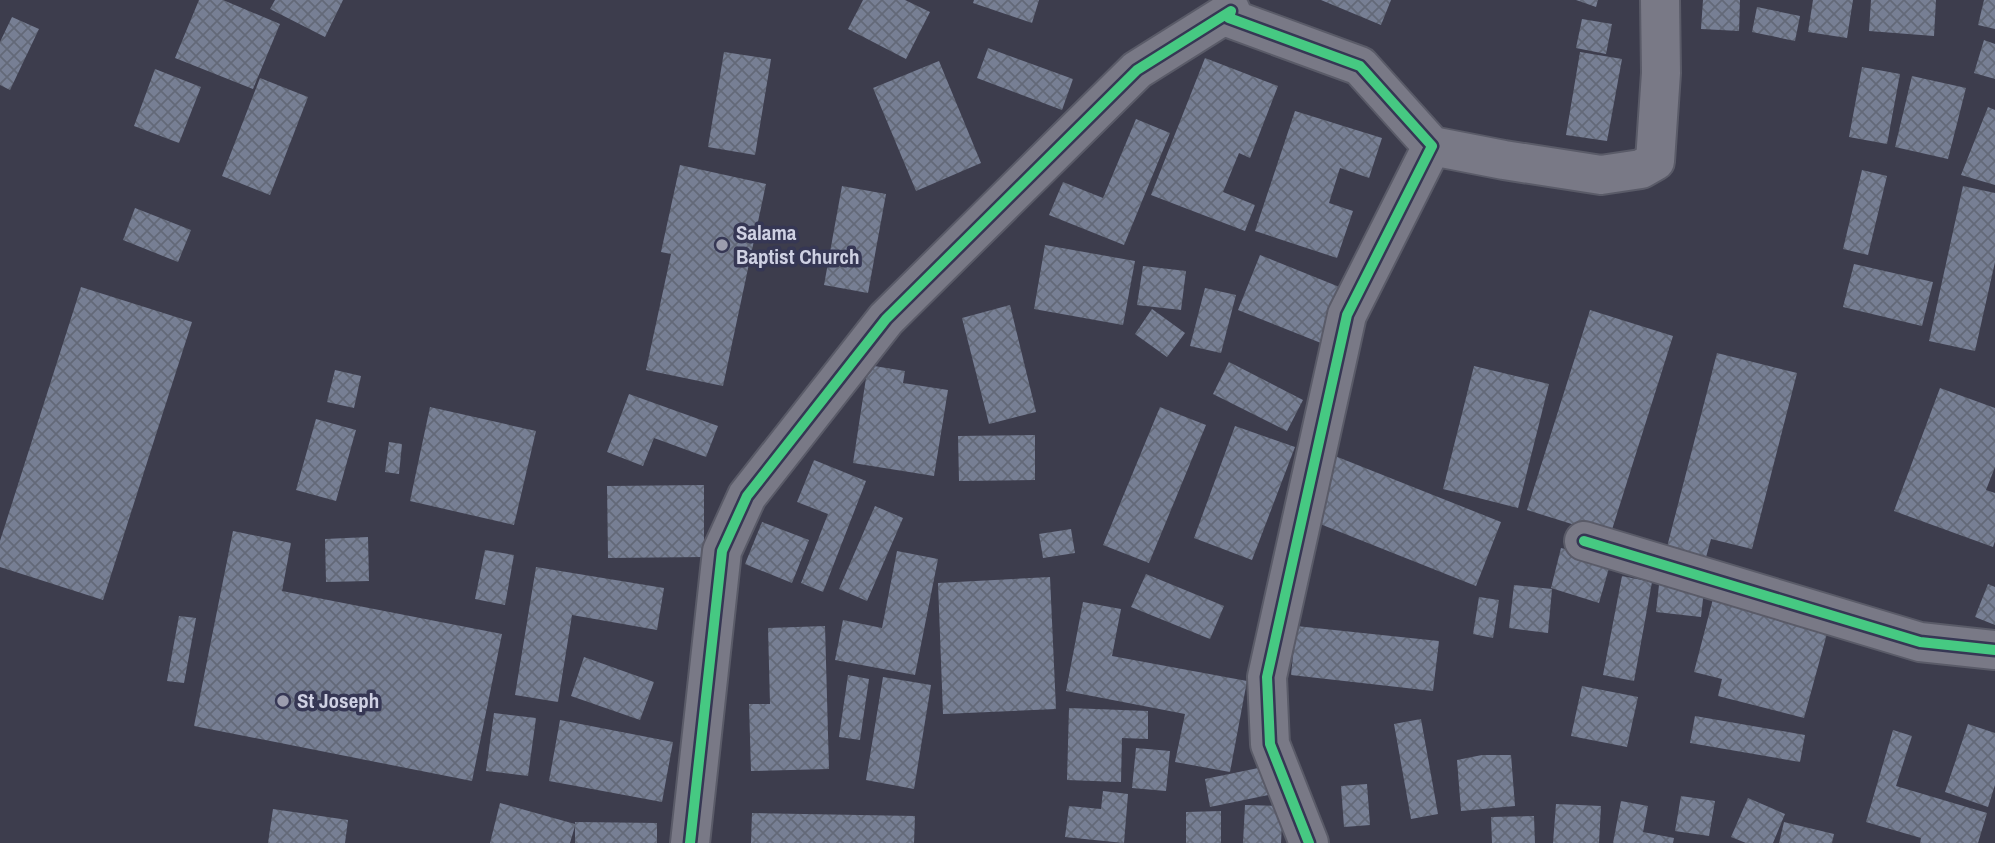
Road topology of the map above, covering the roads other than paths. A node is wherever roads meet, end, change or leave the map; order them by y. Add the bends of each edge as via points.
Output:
1 (1660, 0) edge
2 (1234, 9) edge
3 (1432, 146) junction
4 (1584, 541) dead end
5 (1995, 650) edge
6 (690, 843) edge
7 (1309, 843) edge

1 - 3 street via 1655,161 1641,169 1601,175
2 - 3 street via 1360,66
2 - 6 street via 1137,70 886,319 747,496 722,551
3 - 7 street via 1347,315 1267,677 1270,744
4 - 5 street via 1920,642

